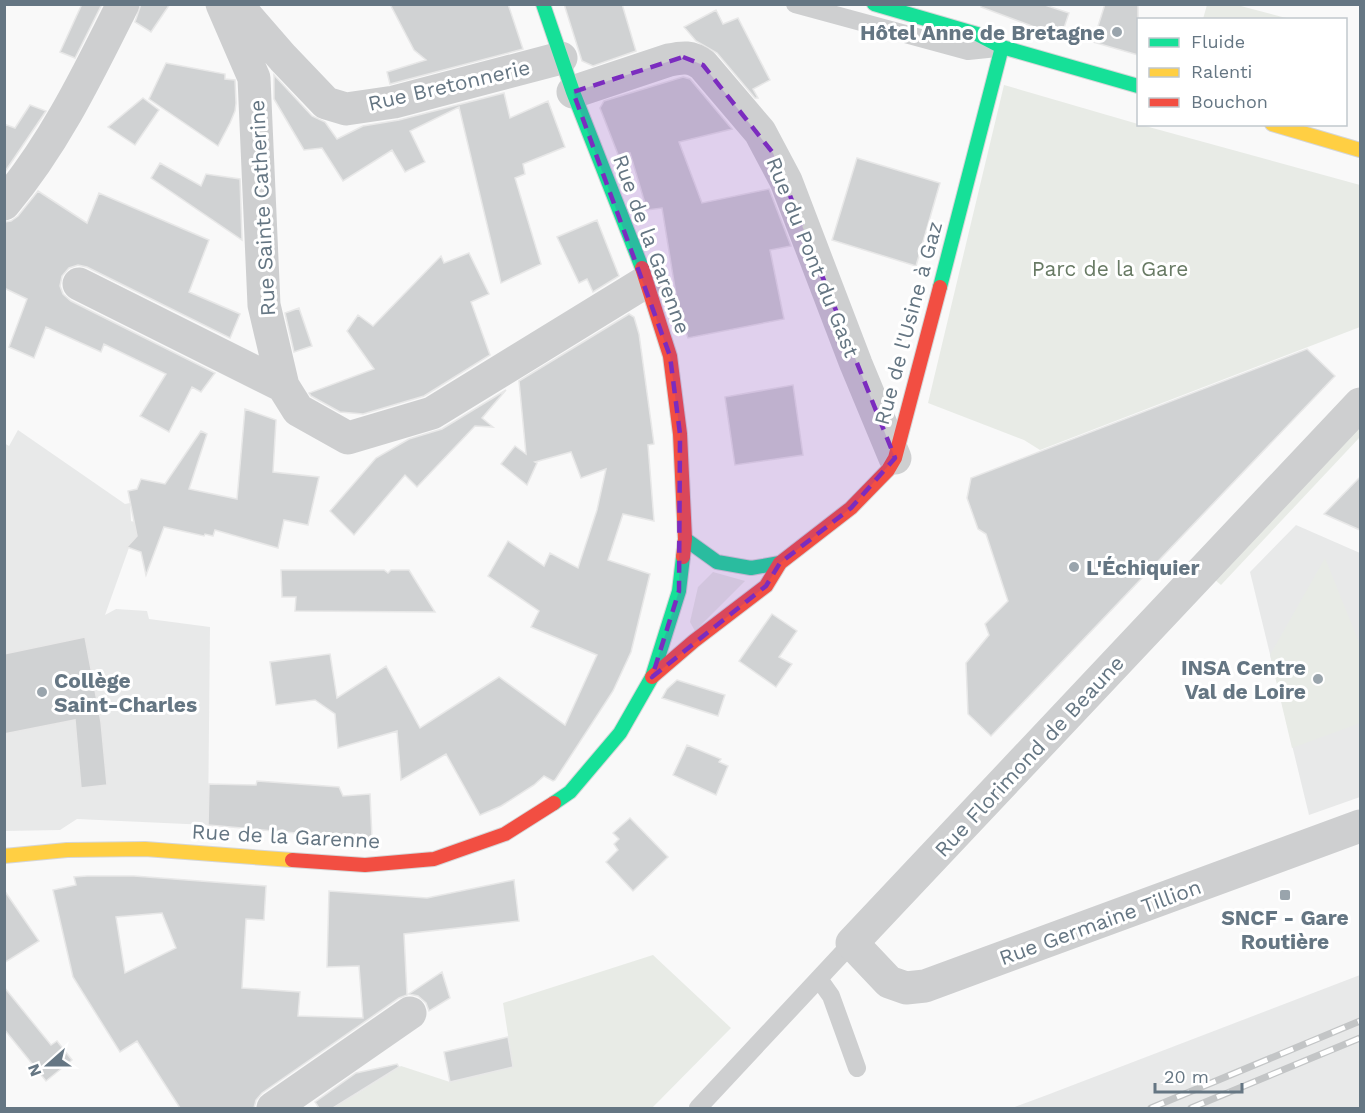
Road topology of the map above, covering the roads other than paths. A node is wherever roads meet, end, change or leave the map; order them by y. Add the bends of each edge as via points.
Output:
1 (123, 4) edge
2 (222, 4) edge
3 (236, 4) edge
4 (543, 4) edge
5 (795, 4) edge
6 (874, 4) edge
7 (1002, 47) junction
8 (561, 58) junction
9 (1137, 86) edge
10 (573, 92) junction
11 (1279, 126) edge
12 (1360, 150) edge
13 (4, 204) edge
14 (647, 281) junction
15 (79, 284) dead end
16 (283, 386) junction
17 (1360, 404) edge
18 (895, 458) junction
19 (685, 539) junction
20 (780, 564) junction
21 (652, 677) junction
22 (1360, 826) edge
23 (4, 856) edge
24 (852, 943) junction
25 (819, 979) junction
26 (410, 1013) dead end
27 (857, 1068) dead end
28 (273, 1108) edge
29 (698, 1108) edge

1 - 13 street via 65,119
2 - 16 street, Rue Sainte Catherine via 254,78 264,304
3 - 8 street, Rue Bretonnerie via 326,103 346,109 394,102
4 - 8 street, Rue de la Garenne
5 - 7 lane via 968,51
6 - 7 street via 977,34
7 - 9 street
7 - 18 street, Rue de l'Usine à Gaz
8 - 10 street, Rue de la Garenne
10 - 14 street, Rue de la Garenne
10 - 18 street, Rue du Pont du Gast via 683,57 703,65 760,132 786,181
11 - 12 street
14 - 16 street, Rue Sainte Catherine via 432,413 348,438 298,410
14 - 19 street, Rue de la Garenne via 670,356 680,434
15 - 16 street
17 - 24 street, Rue Florimond de Beaune
18 - 20 street, Rue de l'Usine à Gaz via 850,508
19 - 20 street via 717,562 751,568
19 - 21 street, Rue de la Garenne via 679,591
20 - 21 street, Rue de l'Usine à Gaz via 766,586
21 - 23 street, Rue de la Garenne via 620,733 570,792 505,834 434,859 365,865 145,849
22 - 24 street, Rue Germaine Tillion via 925,986 906,988 889,982
24 - 25 lane, Rue Florimond de Beaune
25 - 27 lane via 831,996
25 - 29 lane, Rue Florimond de Beaune
26 - 28 street

